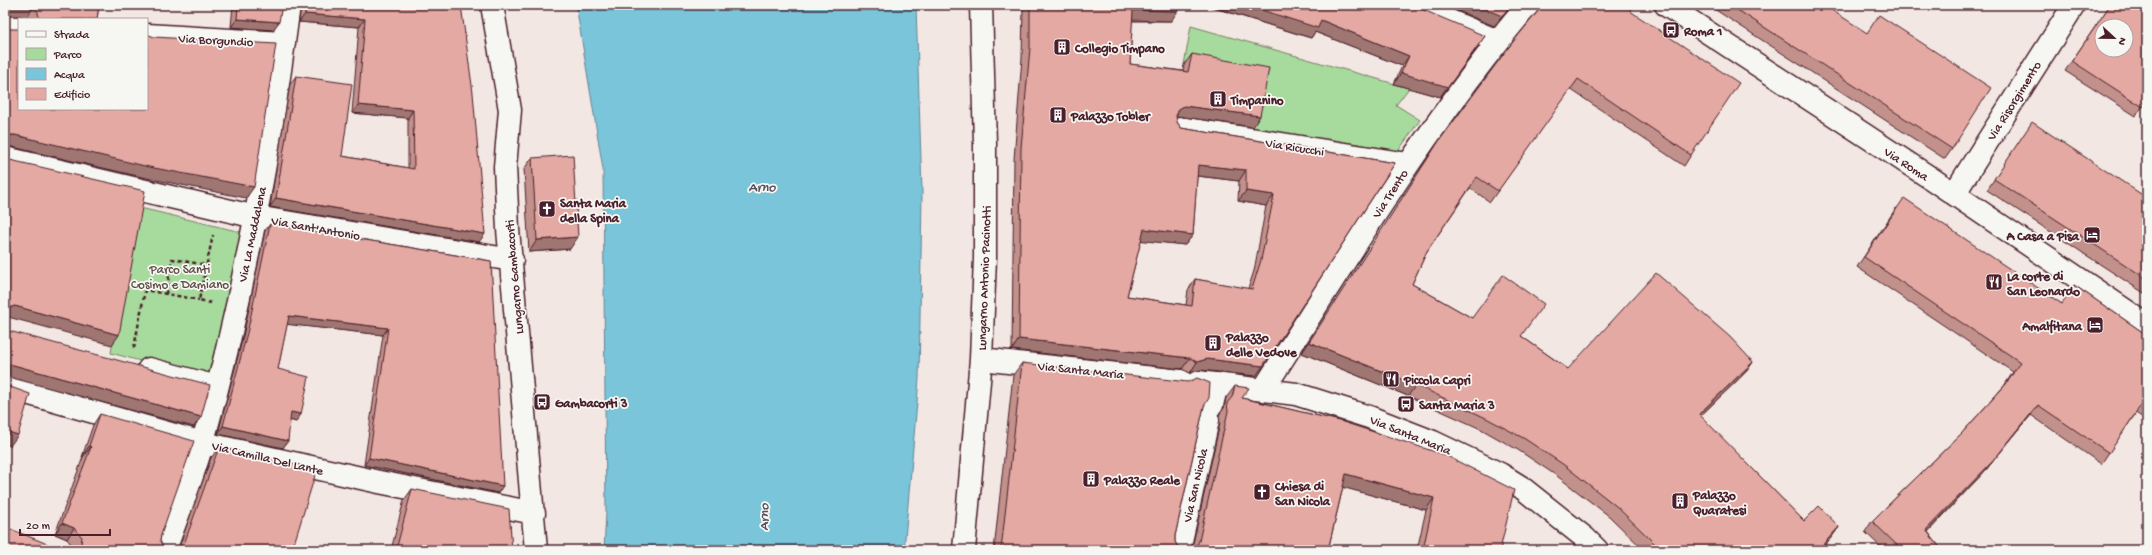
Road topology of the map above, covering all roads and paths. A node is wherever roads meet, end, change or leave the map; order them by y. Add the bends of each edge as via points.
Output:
1 (290, 5) edge
2 (492, 5) edge
3 (981, 5) edge
4 (1412, 5) edge
5 (1528, 5) edge
6 (1666, 5) edge
7 (2074, 5) edge
8 (5, 27) edge
9 (18, 28) edge
10 (148, 35) edge
11 (1498, 41) junction
12 (284, 43) junction
13 (1182, 128) edge
14 (5, 158) edge
15 (1408, 164) junction
16 (1954, 194) junction
17 (256, 217) junction
18 (213, 233) dead end
19 (512, 260) junction
20 (206, 265) junction
21 (166, 294) junction
22 (199, 300) junction
23 (210, 310) dead end
24 (2147, 325) edge
25 (130, 358) joint
26 (981, 359) junction
27 (1198, 382) junction
28 (5, 387) edge
29 (217, 387) junction
30 (1263, 390) junction
31 (203, 443) junction
32 (534, 513) junction
33 (165, 550) edge
34 (536, 550) edge
35 (964, 550) edge
36 (1179, 550) edge
37 (1597, 550) edge

1 - 12 street, Via La Maddalena
2 - 19 street, Lungarno Gambacorti via 510,110 505,167
3 - 26 street, Lungarno Antonio Pacinotti via 985,143
4 - 11 street
5 - 11 street, Via Trento
6 - 16 street, Via Roma
7 - 16 street, Via Risorgimento
8 - 9 street
10 - 12 street, Via Borgundio
11 - 15 street, Via Trento
12 - 17 street, Via La Maddalena
13 - 15 street, Via Ricucchi
14 - 17 street, Via Sant'Antonio
15 - 30 street, Via Trento
16 - 24 street, Via Roma
17 - 19 street, Via Sant'Antonio
17 - 29 street, Via La Maddalena
18 - 20 path
19 - 32 street, Lungarno Gambacorti
20 - 21 path via 172,259
20 - 22 path
21 - 22 path
21 - 25 path via 145,290
22 - 23 path via 212,303
25 - 29 street
26 - 27 street, Via Santa Maria
26 - 35 street, Lungarno Antonio Pacinotti
27 - 30 street, Via Santa Maria
27 - 36 street, Via San Nicola via 1210,413
28 - 31 street, Via Camilla Del Lante
29 - 31 street, Via La Maddalena
30 - 37 street, Via Santa Maria via 1296,394 1369,417 1433,442 1521,487
31 - 32 street, Via Camilla Del Lante
31 - 33 street, Via La Maddalena
32 - 34 street, Lungarno Gambacorti

